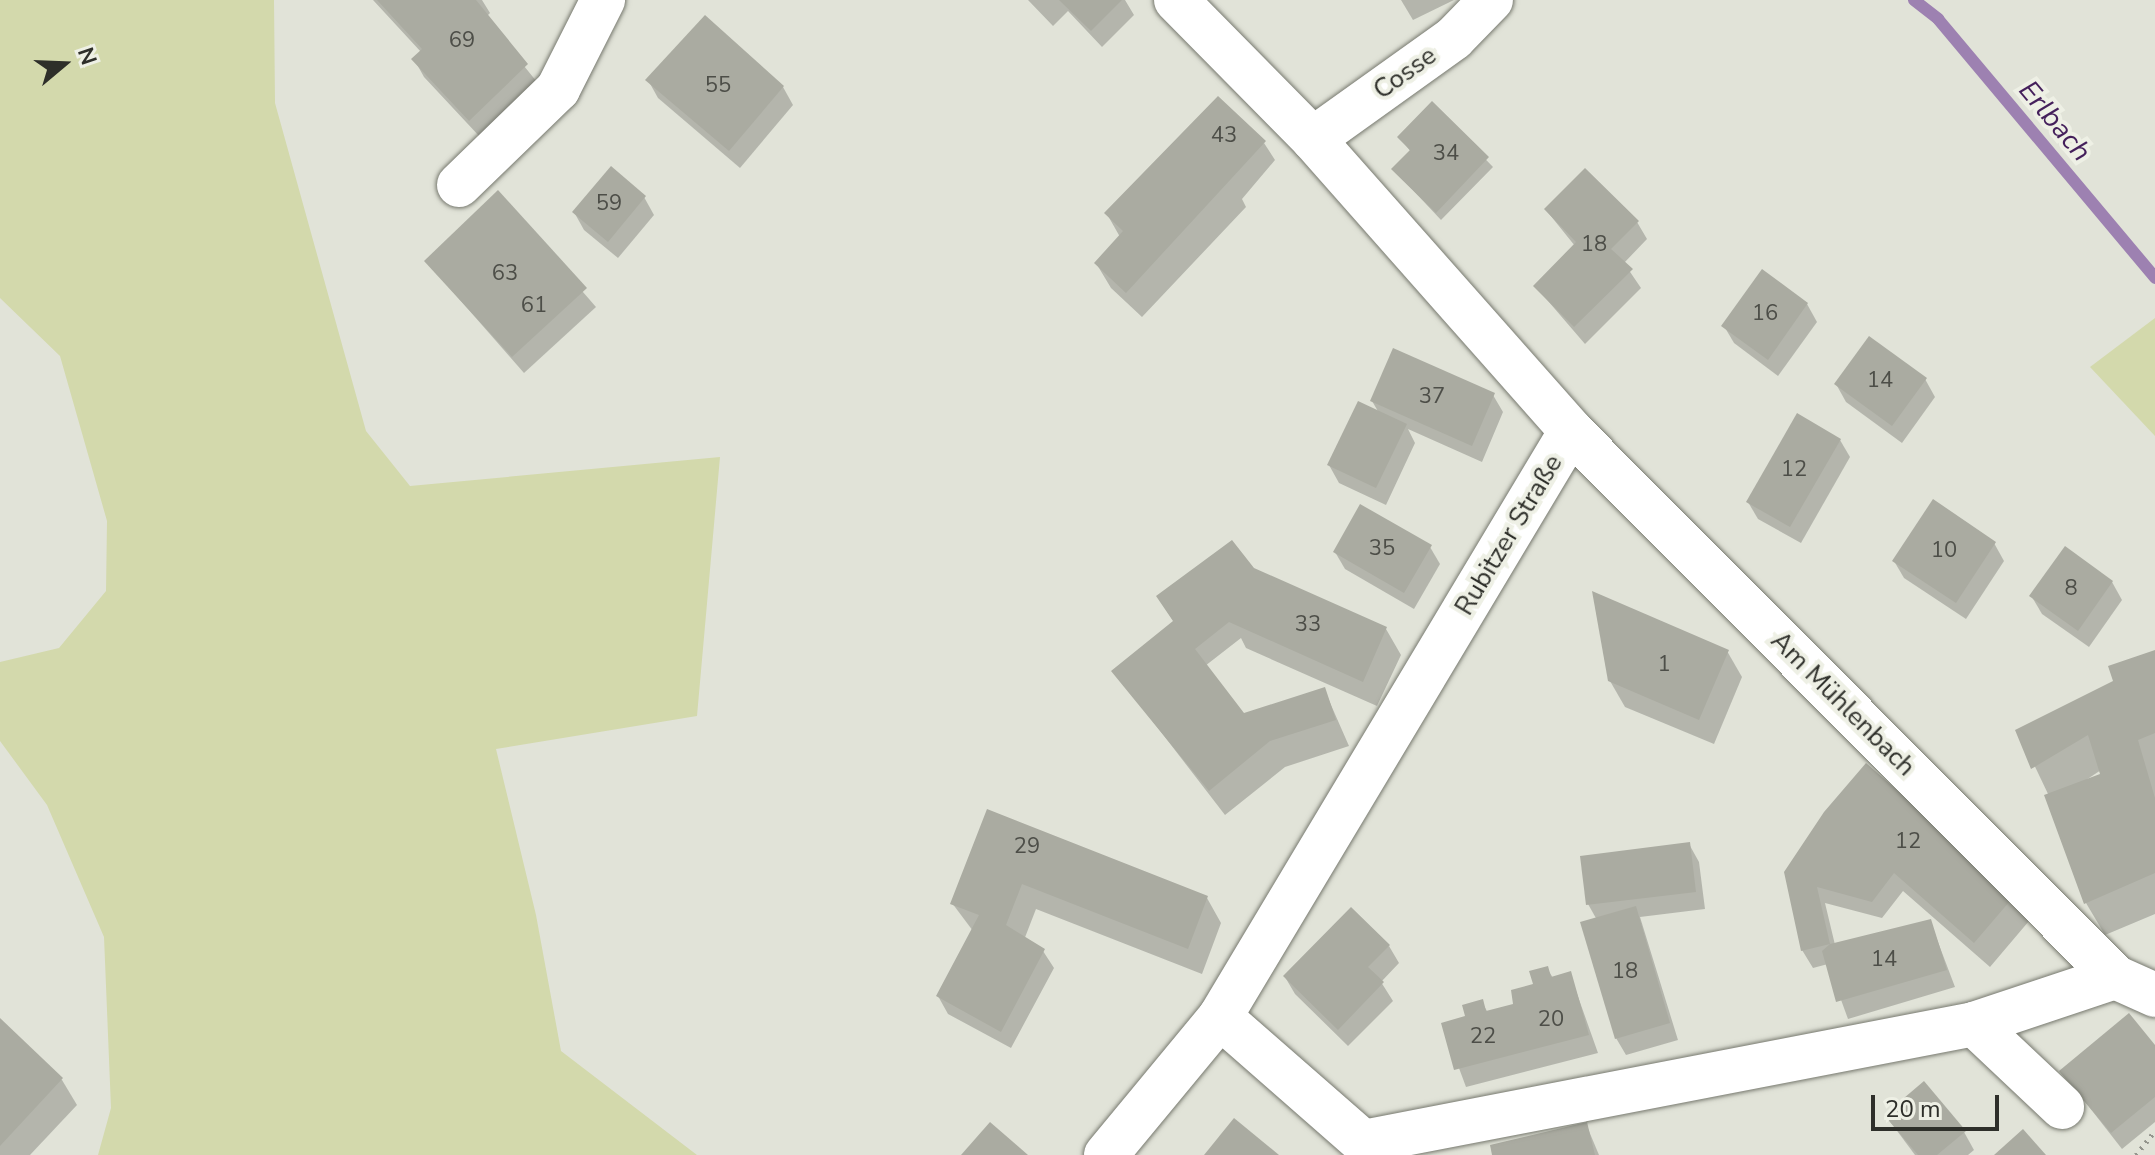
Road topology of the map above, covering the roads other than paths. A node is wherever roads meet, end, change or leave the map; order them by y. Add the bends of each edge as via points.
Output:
1 (603, 0) edge
2 (1176, 0) edge
3 (1491, 0) edge
4 (1313, 139) junction
5 (459, 185) dead end
6 (1571, 431) junction
7 (2115, 977) junction
8 (2155, 995) edge
9 (1220, 1017) junction
10 (1974, 1024) junction
11 (2062, 1107) dead end
12 (1106, 1155) edge

1 - 5 street via 558,89
2 - 4 street, Rubitzer Straße
3 - 4 street, Cosse via 1454,38
4 - 6 street, Rubitzer Straße
6 - 7 street, Am Mühlenbach
6 - 9 street, Rubitzer Straße
7 - 8 street
7 - 10 street
9 - 10 street via 1363,1142
9 - 12 street, Rubitzer Straße
10 - 11 street

